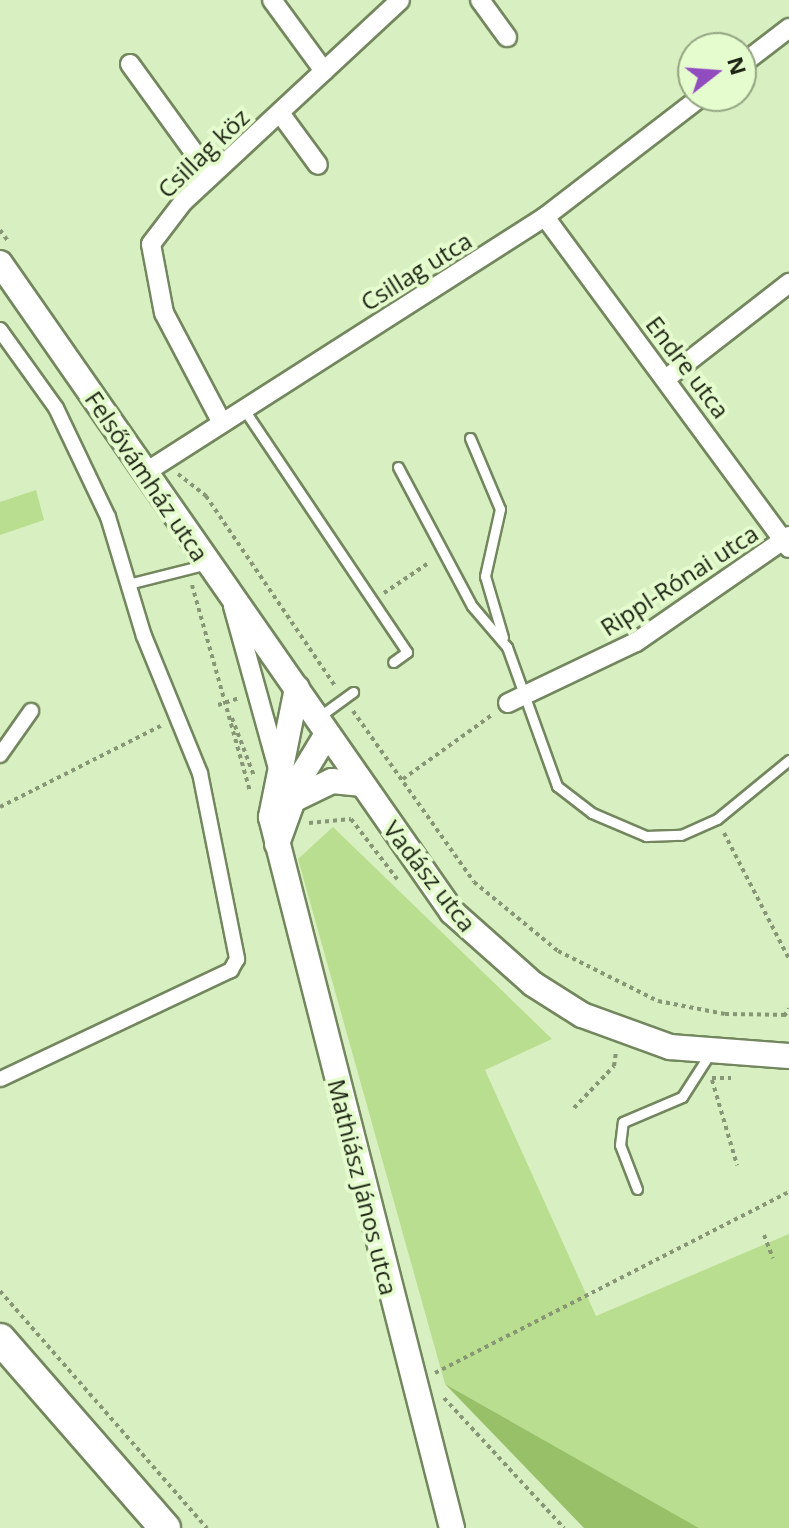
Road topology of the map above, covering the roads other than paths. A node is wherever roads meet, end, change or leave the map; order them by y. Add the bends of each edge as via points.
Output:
1 (272, 0) edge
2 (400, 0) edge
3 (480, 0) edge
4 (789, 28) edge
5 (507, 37) dead end
6 (757, 53) edge
7 (130, 64) dead end
8 (324, 71) junction
9 (681, 112) edge
10 (280, 113) junction
11 (318, 165) dead end
12 (211, 176) junction
13 (545, 217) junction
14 (0, 263) edge
15 (789, 283) edge
16 (0, 330) edge
17 (667, 378) junction
18 (243, 408) junction
19 (222, 423) junction
20 (470, 438) dead end
21 (398, 467) dead end
22 (146, 472) junction
23 (788, 541) edge
24 (197, 567) junction
25 (128, 584) junction
26 (230, 595) junction
27 (507, 647) junction
28 (393, 662) dead end
29 (297, 688) junction
30 (353, 692) dead end
31 (527, 694) junction
32 (508, 703) road end
33 (31, 711) dead end
34 (322, 726) junction
35 (0, 755) edge
36 (789, 760) edge
37 (278, 768) junction
38 (360, 784) junction
39 (293, 800) junction
40 (277, 844) junction
41 (789, 1056) edge
42 (710, 1066) junction
43 (0, 1079) edge
44 (637, 1189) dead end
45 (0, 1339) edge
46 (165, 1528) edge
47 (452, 1528) edge

1 - 8 street
2 - 8 street, Csillag köz
3 - 5 street
4 - 6 street
7 - 12 street
8 - 10 street, Csillag köz
9 - 13 street, Csillag utca
10 - 11 street
10 - 12 street, Csillag köz
12 - 19 street, Csillag köz via 151,244 164,313
13 - 17 street, Endre utca
13 - 18 street, Csillag utca
14 - 22 street, Felsővámház utca
15 - 17 street
16 - 25 street via 82,454
17 - 23 street, Endre utca
18 - 19 street, Csillag utca
18 - 28 lane via 407,652
19 - 22 street, Csillag utca
20 - 27 lane via 500,509 485,576
21 - 27 lane via 472,606
22 - 24 street, Felsővámház utca
23 - 31 street, Rippl-Rónai utca via 636,642
24 - 25 lane
24 - 26 street, Felsővámház utca
25 - 43 street via 222,855 237,959 231,970
26 - 29 street, Felsővámház utca
26 - 37 street, Mathiász János utca
27 - 31 lane
29 - 34 street, Vadász utca
29 - 37 street, Mathiász János utca via 297,713
30 - 34 lane
31 - 32 street, Rippl-Rónai utca
31 - 36 lane via 557,786 592,813 646,836 681,835 717,819
33 - 35 street
34 - 38 street, Vadász utca
34 - 39 street
37 - 40 street, Mathiász János utca via 270,800
38 - 39 street via 332,781
38 - 42 street, Vadász utca via 452,912 533,984 634,1036
39 - 40 street
40 - 47 street, Mathiász János utca
41 - 42 street, Vadász utca
42 - 44 lane via 682,1097 623,1122 620,1145
45 - 46 main road

